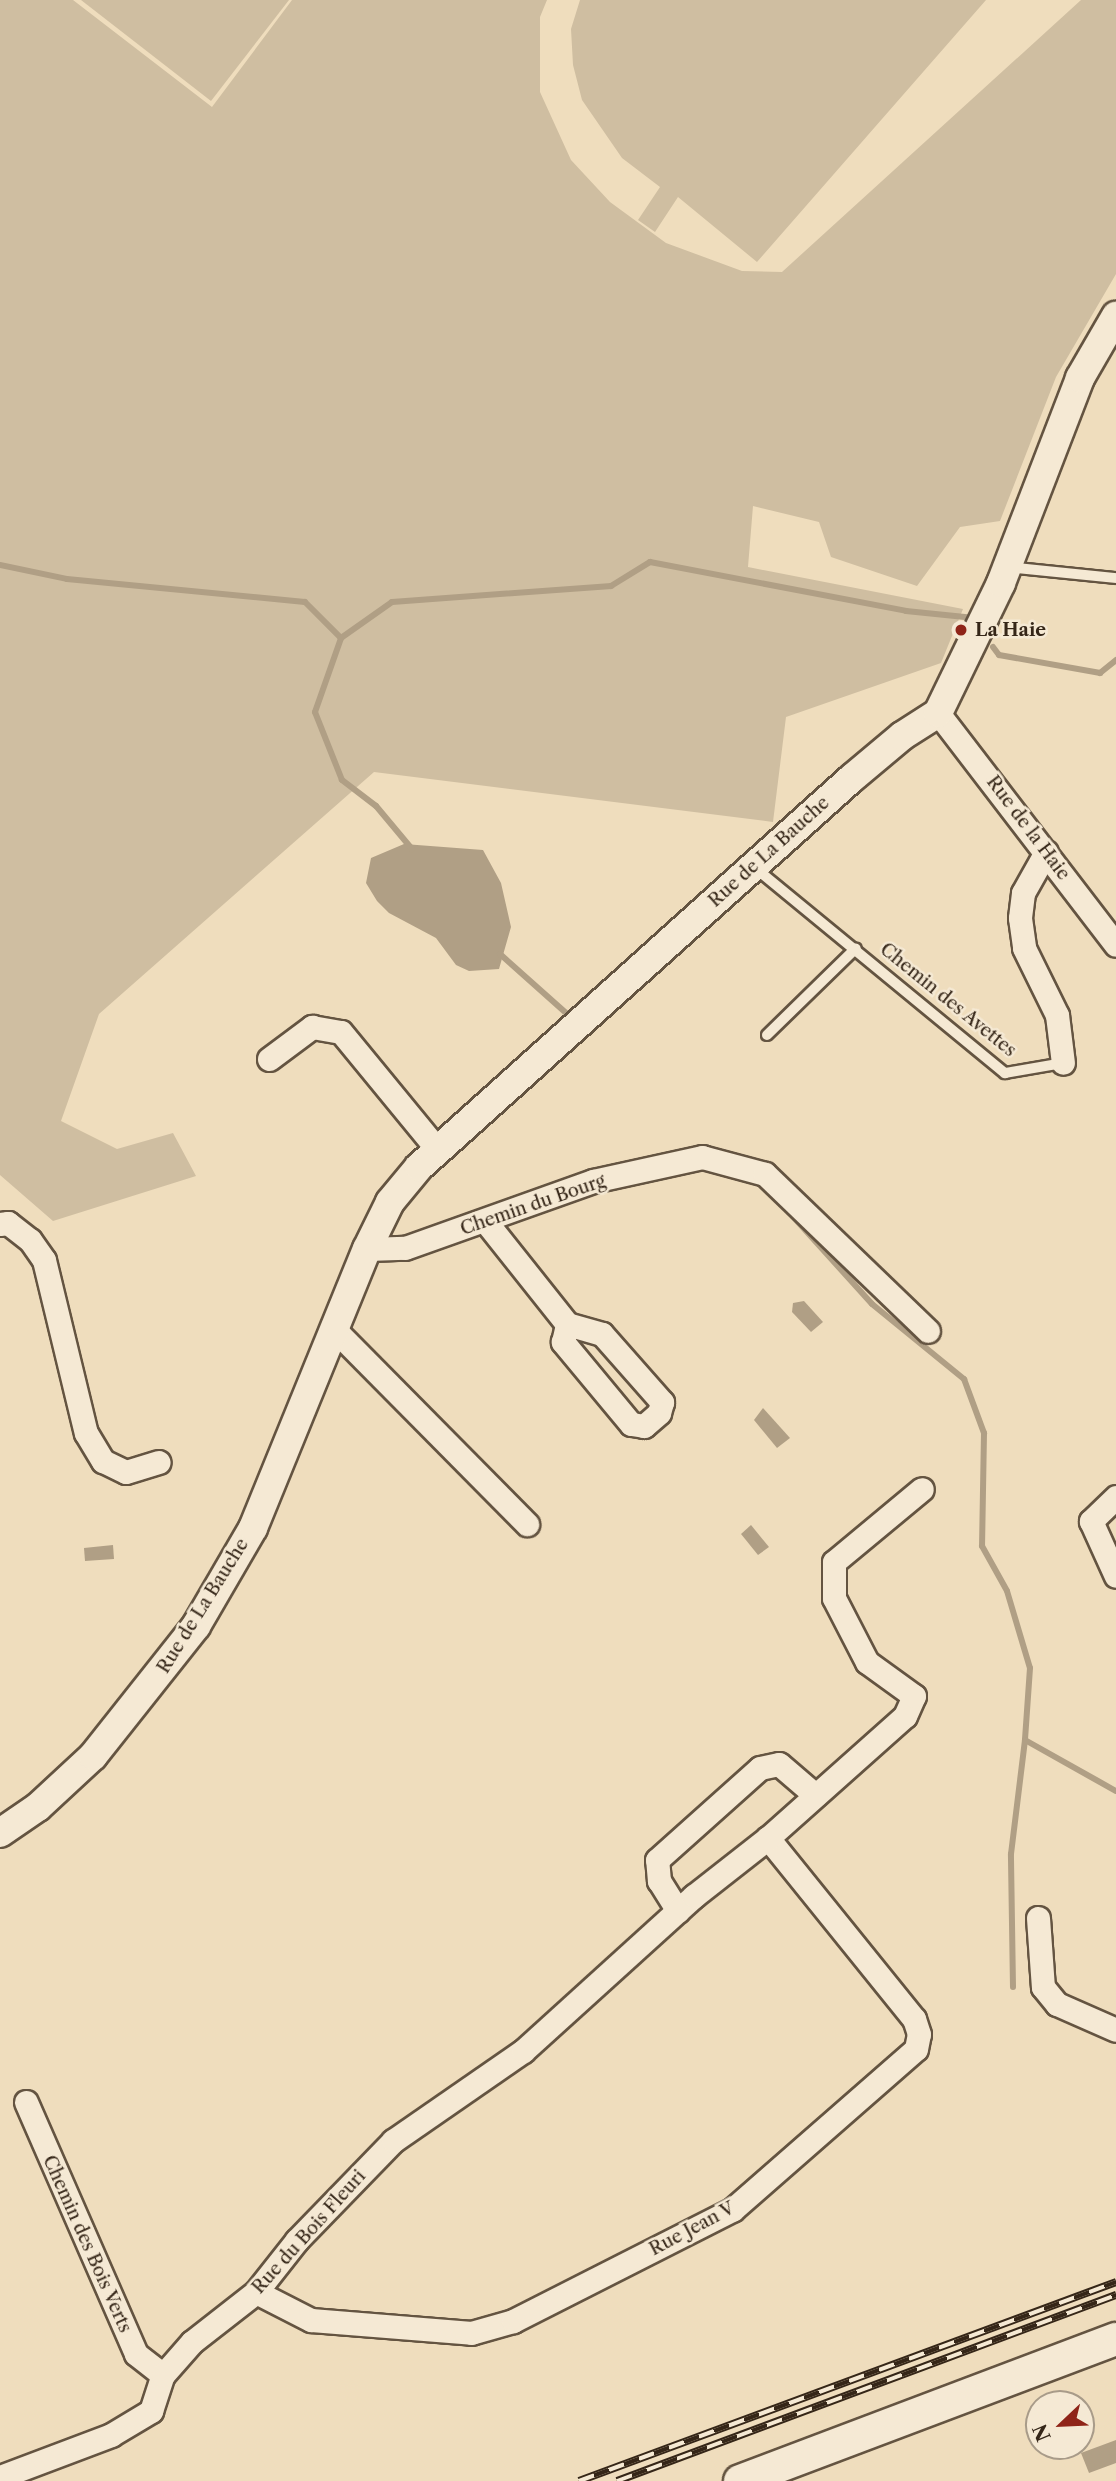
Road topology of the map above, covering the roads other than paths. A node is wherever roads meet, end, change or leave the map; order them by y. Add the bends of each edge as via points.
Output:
1 (1116, 316) edge
2 (1007, 567) junction
3 (1116, 578) edge
4 (938, 713) junction
5 (1045, 852) junction
6 (752, 866) junction
7 (1116, 945) edge
8 (856, 948) junction
9 (768, 1035) dead end
10 (269, 1059) dead end
11 (1063, 1063) joint
12 (437, 1149) junction
13 (486, 1223) junction
14 (0, 1224) edge
15 (367, 1249) junction
16 (567, 1324) junction
17 (333, 1328) junction
18 (928, 1331) dead end
19 (158, 1462) dead end
20 (922, 1489) dead end
21 (1116, 1497) edge
22 (527, 1524) dead end
23 (1116, 1576) edge
24 (815, 1795) junction
25 (0, 1833) edge
26 (768, 1838) junction
27 (678, 1911) junction
28 (1038, 1918) dead end
29 (1116, 2030) edge
30 (26, 2102) dead end
31 (256, 2292) junction
32 (1116, 2339) edge
33 (163, 2375) junction
34 (0, 2477) edge
35 (740, 2481) edge

1 - 2 street via 1080,379
2 - 3 lane
2 - 4 street
4 - 5 street, Rue de la Haie
4 - 6 street, Rue de La Bauche via 902,736
5 - 7 street, Rue de la Haie
5 - 11 street via 1023,894 1020,918 1024,948 1057,1015
6 - 8 lane, Chemin des Avettes
6 - 12 street, Rue de La Bauche
8 - 9 lane, Chemin des Avettes
8 - 11 lane, Chemin des Avettes via 1005,1073
10 - 12 street via 312,1027 341,1032
12 - 15 street, Rue de La Bauche via 390,1202
13 - 15 street, Chemin du Bourg via 405,1248
13 - 16 street
13 - 18 street, Chemin du Bourg via 593,1181 702,1157 765,1174
14 - 19 street via 8,1223 30,1240 44,1260 86,1433 103,1461 126,1472
15 - 17 street, Rue de La Bauche
16 - 16 street via 563,1342 631,1424 644,1426 659,1413 662,1402 602,1334
17 - 22 street
17 - 25 street, Rue de La Bauche via 253,1528 196,1626 93,1756 38,1807
20 - 24 street, Rue du Bois Fleuri via 834,1562 834,1598 867,1662 914,1696 905,1716
21 - 23 street via 1091,1521
24 - 26 street, Rue du Bois Fleuri
24 - 27 street via 779,1765 760,1768 657,1860 659,1881
26 - 27 street, Rue du Bois Fleuri
26 - 31 street, Rue Jean V via 914,2019 919,2034 916,2049 732,2210 513,2321 471,2333 311,2320
27 - 31 street, Rue du Bois Fleuri via 523,2051 393,2141 297,2239
28 - 29 street via 1043,1987 1057,2004
30 - 33 street, Chemin des Bois Verts via 136,2354
31 - 33 street, Rue du Bois Fleuri via 192,2342
32 - 35 main road
33 - 34 street, Rue du Bois Fleuri via 152,2411 111,2435

